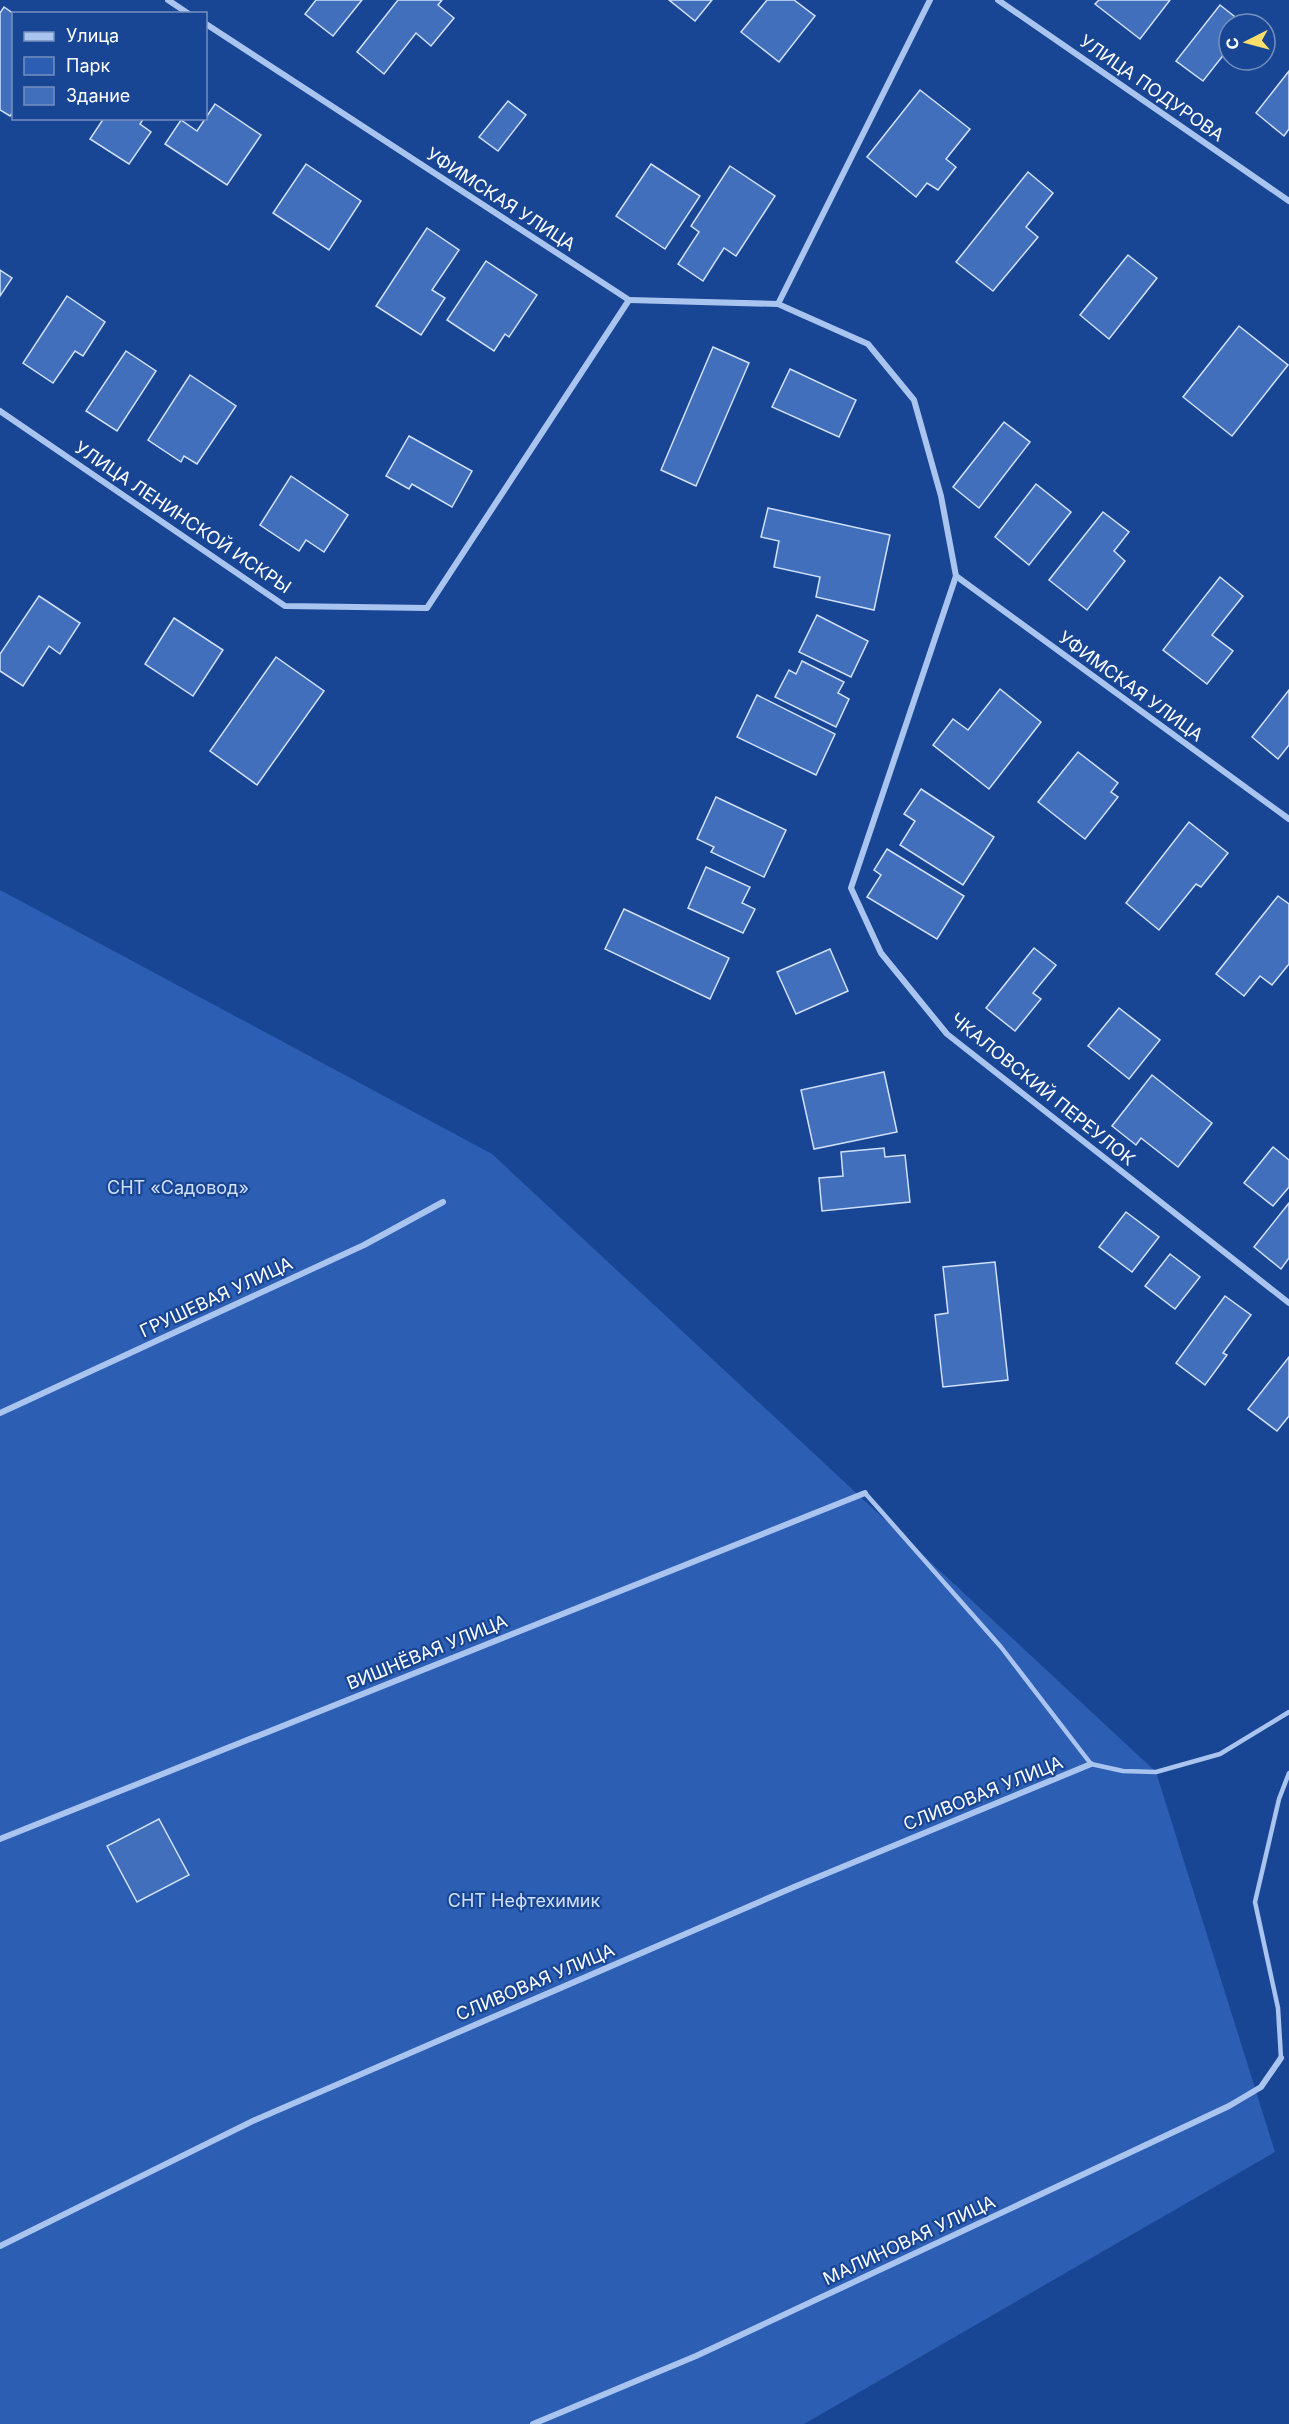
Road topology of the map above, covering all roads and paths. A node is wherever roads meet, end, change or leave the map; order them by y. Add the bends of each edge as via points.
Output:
1 (168, 0) edge
2 (930, 0) edge
3 (998, 0) edge
4 (186, 12) edge
5 (207, 25) edge
6 (1289, 201) edge
7 (629, 300) junction
8 (778, 304) junction
9 (0, 411) edge
10 (956, 576) junction
11 (1289, 819) edge
12 (442, 1202) dead end
13 (1289, 1304) edge
14 (0, 1413) edge
15 (865, 1493) joint
16 (1289, 1712) edge
17 (1091, 1764) junction
18 (1289, 1773) edge
19 (0, 1839) edge
20 (1281, 2058) joint
21 (0, 2246) edge
22 (533, 2424) edge

1 - 4 street
2 - 8 street
3 - 6 street, УЛИЦА ПОДУРОВА
5 - 7 street, УФИМСКАЯ УЛИЦА
7 - 8 street
7 - 9 street, УЛИЦА ЛЕНИНСКОЙ ИСКРЫ via 427,608 285,606
8 - 10 street via 868,344 914,400 940,496
10 - 11 street, УФИМСКАЯ УЛИЦА
10 - 13 street, ЧКАЛОВСКИЙ ПЕРЕУЛОК via 851,888 881,953 946,1034
12 - 14 street, ГРУШЕВАЯ УЛИЦА via 364,1245
15 - 17 lane via 1001,1647
15 - 19 street, ВИШНЁВАЯ УЛИЦА
16 - 17 lane via 1220,1754 1156,1772 1123,1771
17 - 21 street, СЛИВОВАЯ УЛИЦА via 783,1891 255,2120
18 - 20 lane via 1279,1799 1255,1902 1278,2008
20 - 22 street, МАЛИНОВАЯ УЛИЦА via 1260,2087 1229,2106 696,2356

